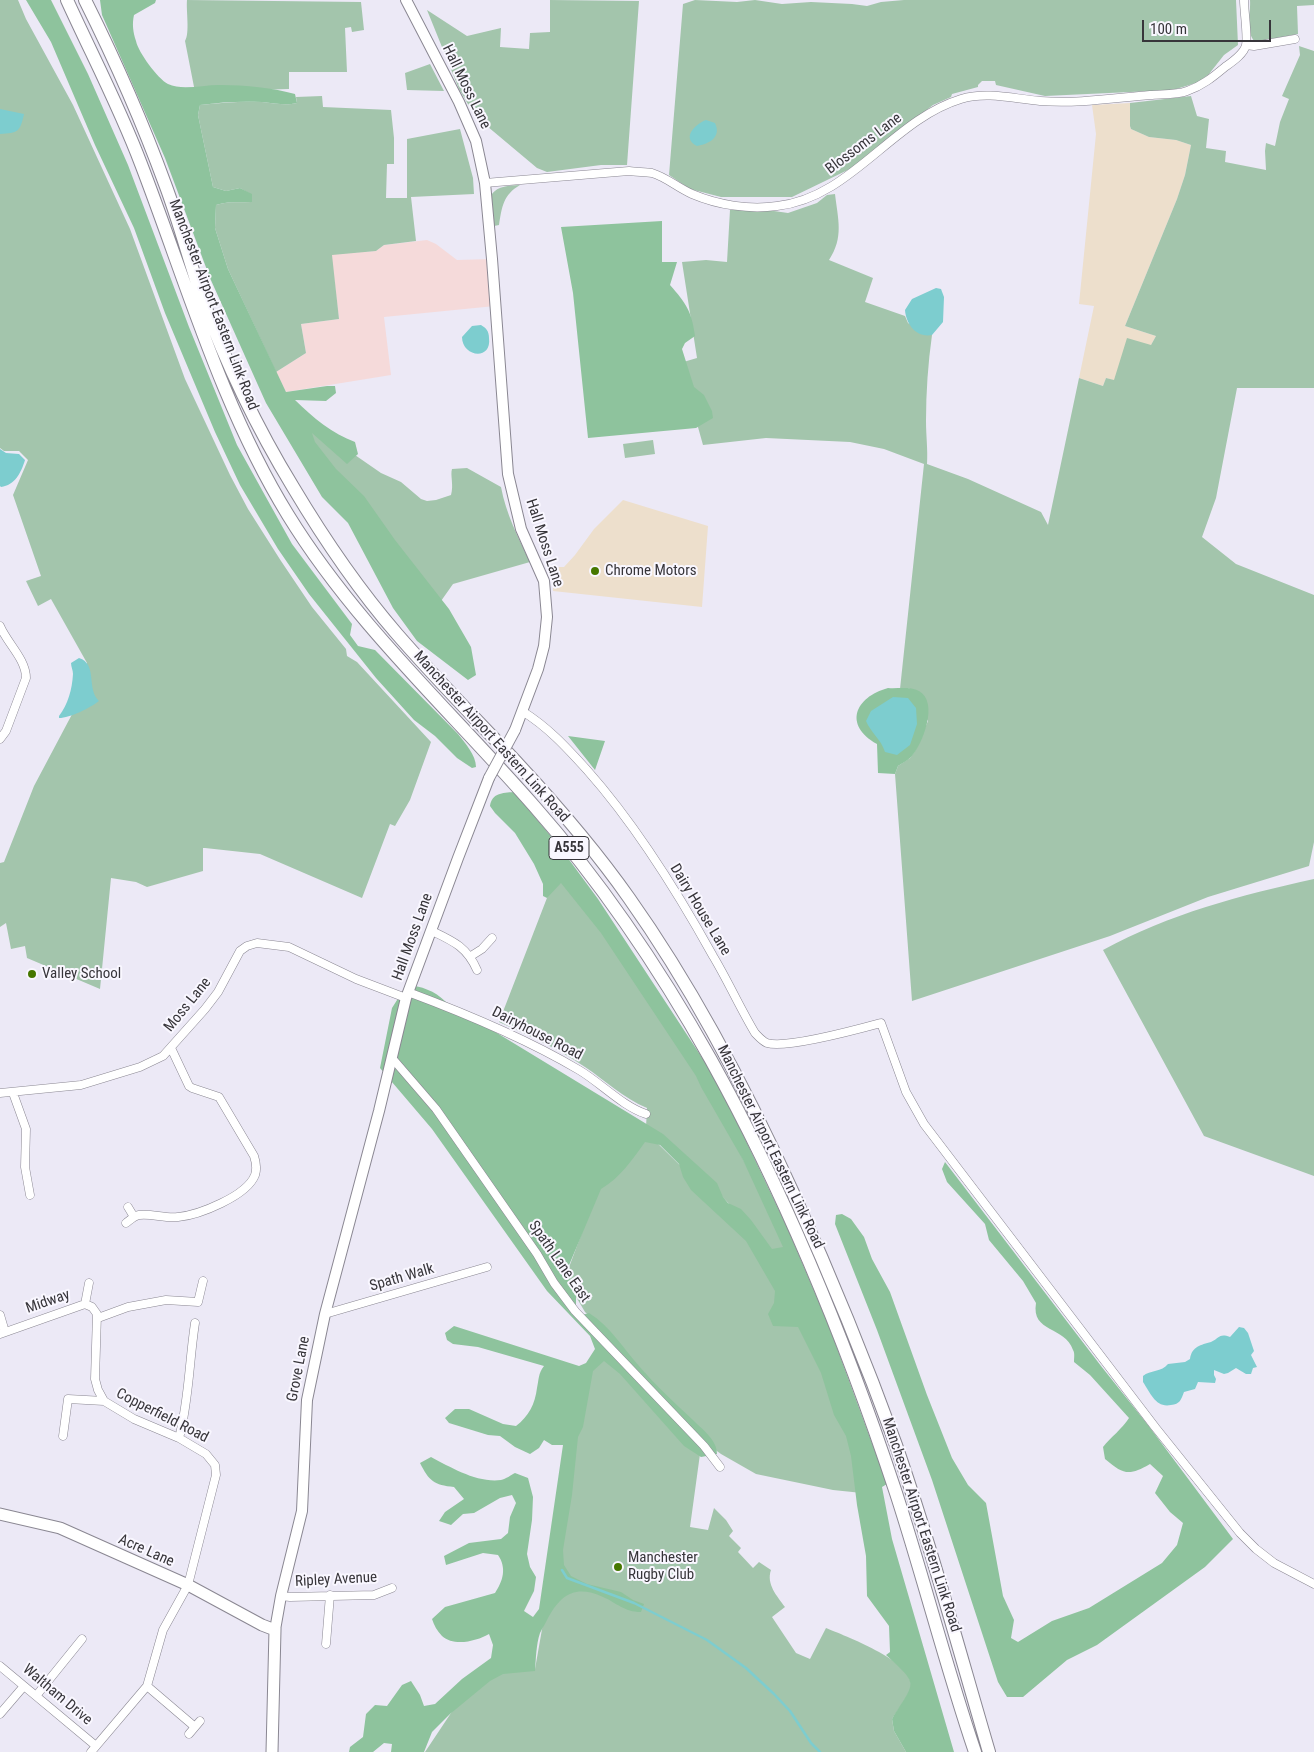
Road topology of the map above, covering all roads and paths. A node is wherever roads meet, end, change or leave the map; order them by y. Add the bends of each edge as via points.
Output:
1 (67, 0) edge
2 (85, 0) edge
3 (406, 0) edge
4 (1244, 0) edge
5 (1294, 39) dead end
6 (1246, 45) junction
7 (485, 184) junction
8 (0, 626) edge
9 (522, 711) junction
10 (0, 739) edge
11 (432, 932) junction
12 (492, 938) dead end
13 (471, 956) junction
14 (476, 970) dead end
15 (407, 995) junction
16 (171, 1048) junction
17 (392, 1058) junction
18 (14, 1093) junction
19 (0, 1094) edge
20 (646, 1114) dead end
21 (30, 1195) dead end
22 (128, 1207) dead end
23 (134, 1218) junction
24 (126, 1223) dead end
25 (487, 1267) dead end
26 (203, 1281) dead end
27 (89, 1283) dead end
28 (86, 1304) junction
29 (325, 1314) junction
30 (0, 1315) edge
31 (98, 1318) junction
32 (195, 1324) dead end
33 (2, 1333) edge
34 (104, 1402) junction
35 (63, 1436) dead end
36 (179, 1438) junction
37 (720, 1467) dead end
38 (0, 1514) edge
39 (1314, 1584) edge
40 (188, 1586) junction
41 (392, 1588) dead end
42 (330, 1595) junction
43 (281, 1596) junction
44 (274, 1630) junction
45 (82, 1639) dead end
46 (326, 1644) dead end
47 (0, 1666) edge
48 (24, 1686) junction
49 (147, 1686) junction
50 (36, 1696) junction
51 (0, 1714) edge
52 (966, 1727) junction
53 (189, 1734) dead end
54 (94, 1749) edge
55 (272, 1752) edge
56 (970, 1752) edge
57 (975, 1752) edge
58 (989, 1752) edge

1 - 52 highway, Manchester Airport Eastern Link Road / A555 via 139,159 213,360 253,452 288,515 346,598 535,807 584,868 682,1009 731,1099 790,1220 865,1404 897,1496
2 - 58 highway, Manchester Airport Eastern Link Road / A555 via 139,117 226,355 273,453 304,506 342,563 396,632 546,794 598,856 670,958 729,1061 796,1199 859,1346 912,1493
3 - 7 street, Hall Moss Lane via 476,141
4 - 6 street
5 - 6 street
6 - 7 street, Blossoms Lane via 1236,59 1206,83 1185,92 1079,101 983,96 962,99 920,120 860,168 797,204 747,207 709,201 652,174 629,171
7 - 9 street, Hall Moss Lane via 508,474 521,529 544,581 547,599 544,646
8 - 10 street via 25,670 26,678
9 - 11 street, Hall Moss Lane, bridge via 489,778
9 - 39 street, Dairy House Lane via 560,740 611,798 657,864 755,1033 765,1043 783,1045 881,1023 906,1092 924,1124 1156,1427 1256,1549 1274,1563
11 - 13 street via 454,941
11 - 15 street, Hall Moss Lane
12 - 13 street
13 - 14 street
15 - 16 street, Moss Lane via 356,979 288,947 258,943 240,952 218,992
15 - 17 street, Grove Lane
15 - 20 street, Dairyhouse Road via 497,1028 545,1051
16 - 18 street, Moss Lane via 163,1056 140,1067 102,1079 72,1087
16 - 23 street via 189,1086 219,1097 254,1156 255,1175 240,1192 200,1212 177,1218 140,1215
17 - 29 street, Grove Lane
17 - 37 street, Spath Lane East via 436,1109 575,1311
18 - 19 street, Moss Lane
18 - 21 street via 26,1129 24,1167
22 - 23 street
23 - 24 street
25 - 29 street, Spath Walk
26 - 31 street via 198,1302 166,1300 128,1307
27 - 28 street, Midway
28 - 31 street via 95,1310
28 - 33 street, Midway
29 - 43 street, Grove Lane via 307,1400 302,1511
30 - 33 street
31 - 34 street, Copperfield Road via 96,1379
32 - 36 street via 185,1415
34 - 35 street via 68,1399
34 - 36 street, Copperfield Road via 134,1420
36 - 40 street, Copperfield Road via 206,1454 215,1465 216,1475
38 - 40 main road, Acre Lane via 60,1528
40 - 44 main road, Acre Lane
40 - 49 street, Copperfield Road via 163,1630
41 - 42 street, Ripley Avenue via 374,1595
42 - 43 street, Ripley Avenue
42 - 46 street
43 - 44 street, Grove Lane
44 - 55 main road, Grove Lane
45 - 50 street
47 - 48 street, Waltham Drive
48 - 50 street, Waltham Drive
48 - 51 street
49 - 53 street via 197,1724
49 - 54 street
50 - 54 street, Waltham Drive
52 - 56 highway
52 - 57 highway, Manchester Airport Eastern Link Road / A555

